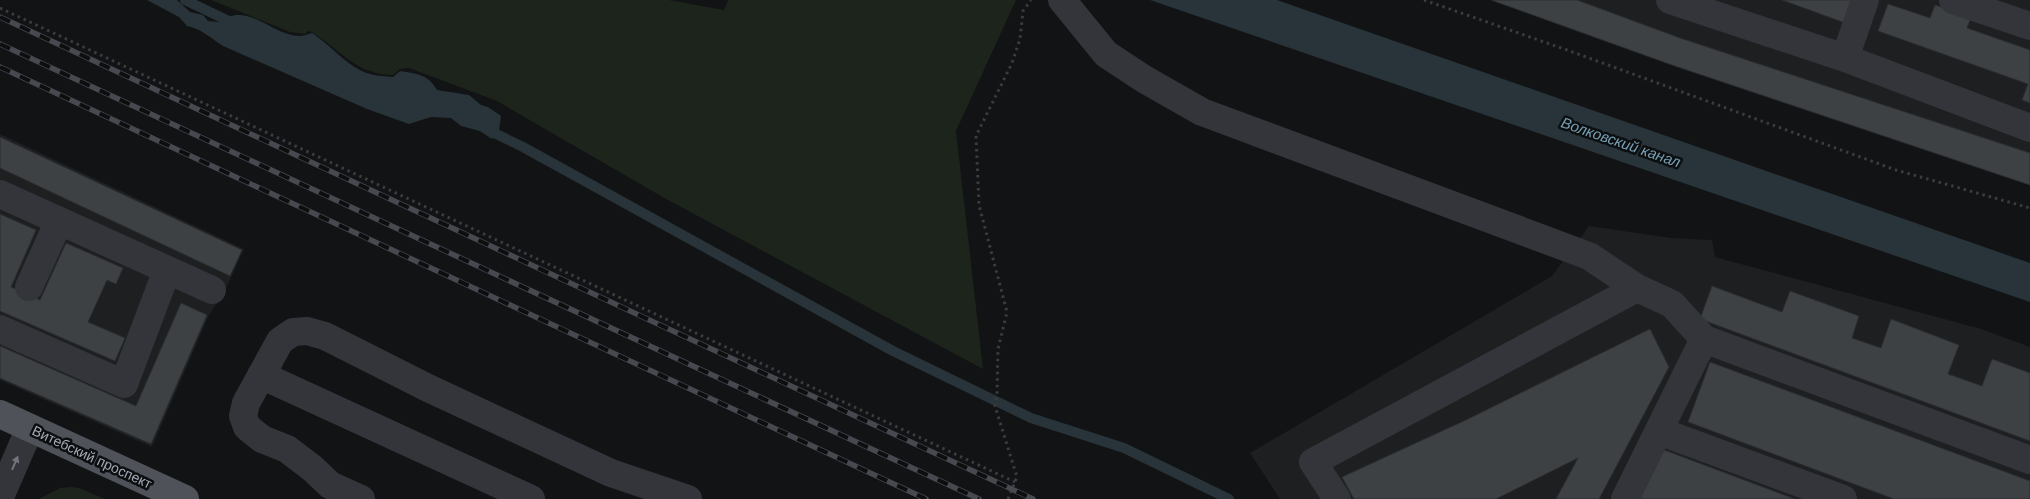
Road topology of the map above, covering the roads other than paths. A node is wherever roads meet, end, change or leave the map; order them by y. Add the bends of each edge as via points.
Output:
1 (1062, 0) edge
2 (1670, 0) edge
3 (1865, 0) edge
4 (1953, 0) edge
5 (2030, 26) edge
6 (1845, 58) junction
7 (2030, 128) edge
8 (0, 194) edge
9 (59, 221) junction
10 (167, 270) junction
11 (29, 287) dead end
12 (1638, 288) junction
13 (212, 290) dead end
14 (0, 329) edge
15 (1704, 339) junction
16 (261, 375) junction
17 (0, 414) edge
18 (30, 428) junction
19 (1659, 431) junction
20 (2030, 460) edge
21 (0, 497) edge
22 (673, 497) edge
23 (185, 499) edge
24 (361, 499) edge
25 (531, 499) edge
26 (1337, 499) edge
27 (1625, 499) edge
28 (1843, 499) edge

1 - 12 street via 1106,54 1202,112 1589,256
2 - 6 street
3 - 6 street
4 - 5 street
6 - 7 street
8 - 9 street
9 - 10 street
9 - 11 street
10 - 13 street
10 - 14 street via 124,384
12 - 15 street via 1672,304
12 - 26 street via 1313,462
15 - 19 street
15 - 20 street
16 - 22 street via 280,341 292,332 307,331 325,336 611,473
16 - 24 street via 246,403 243,416 246,427 262,439 287,449 330,485
16 - 25 street
17 - 18 main road, Витебский проспект
21 -> 18 street
18 - 23 main road, Витебский проспект
19 - 27 street
19 - 28 street

